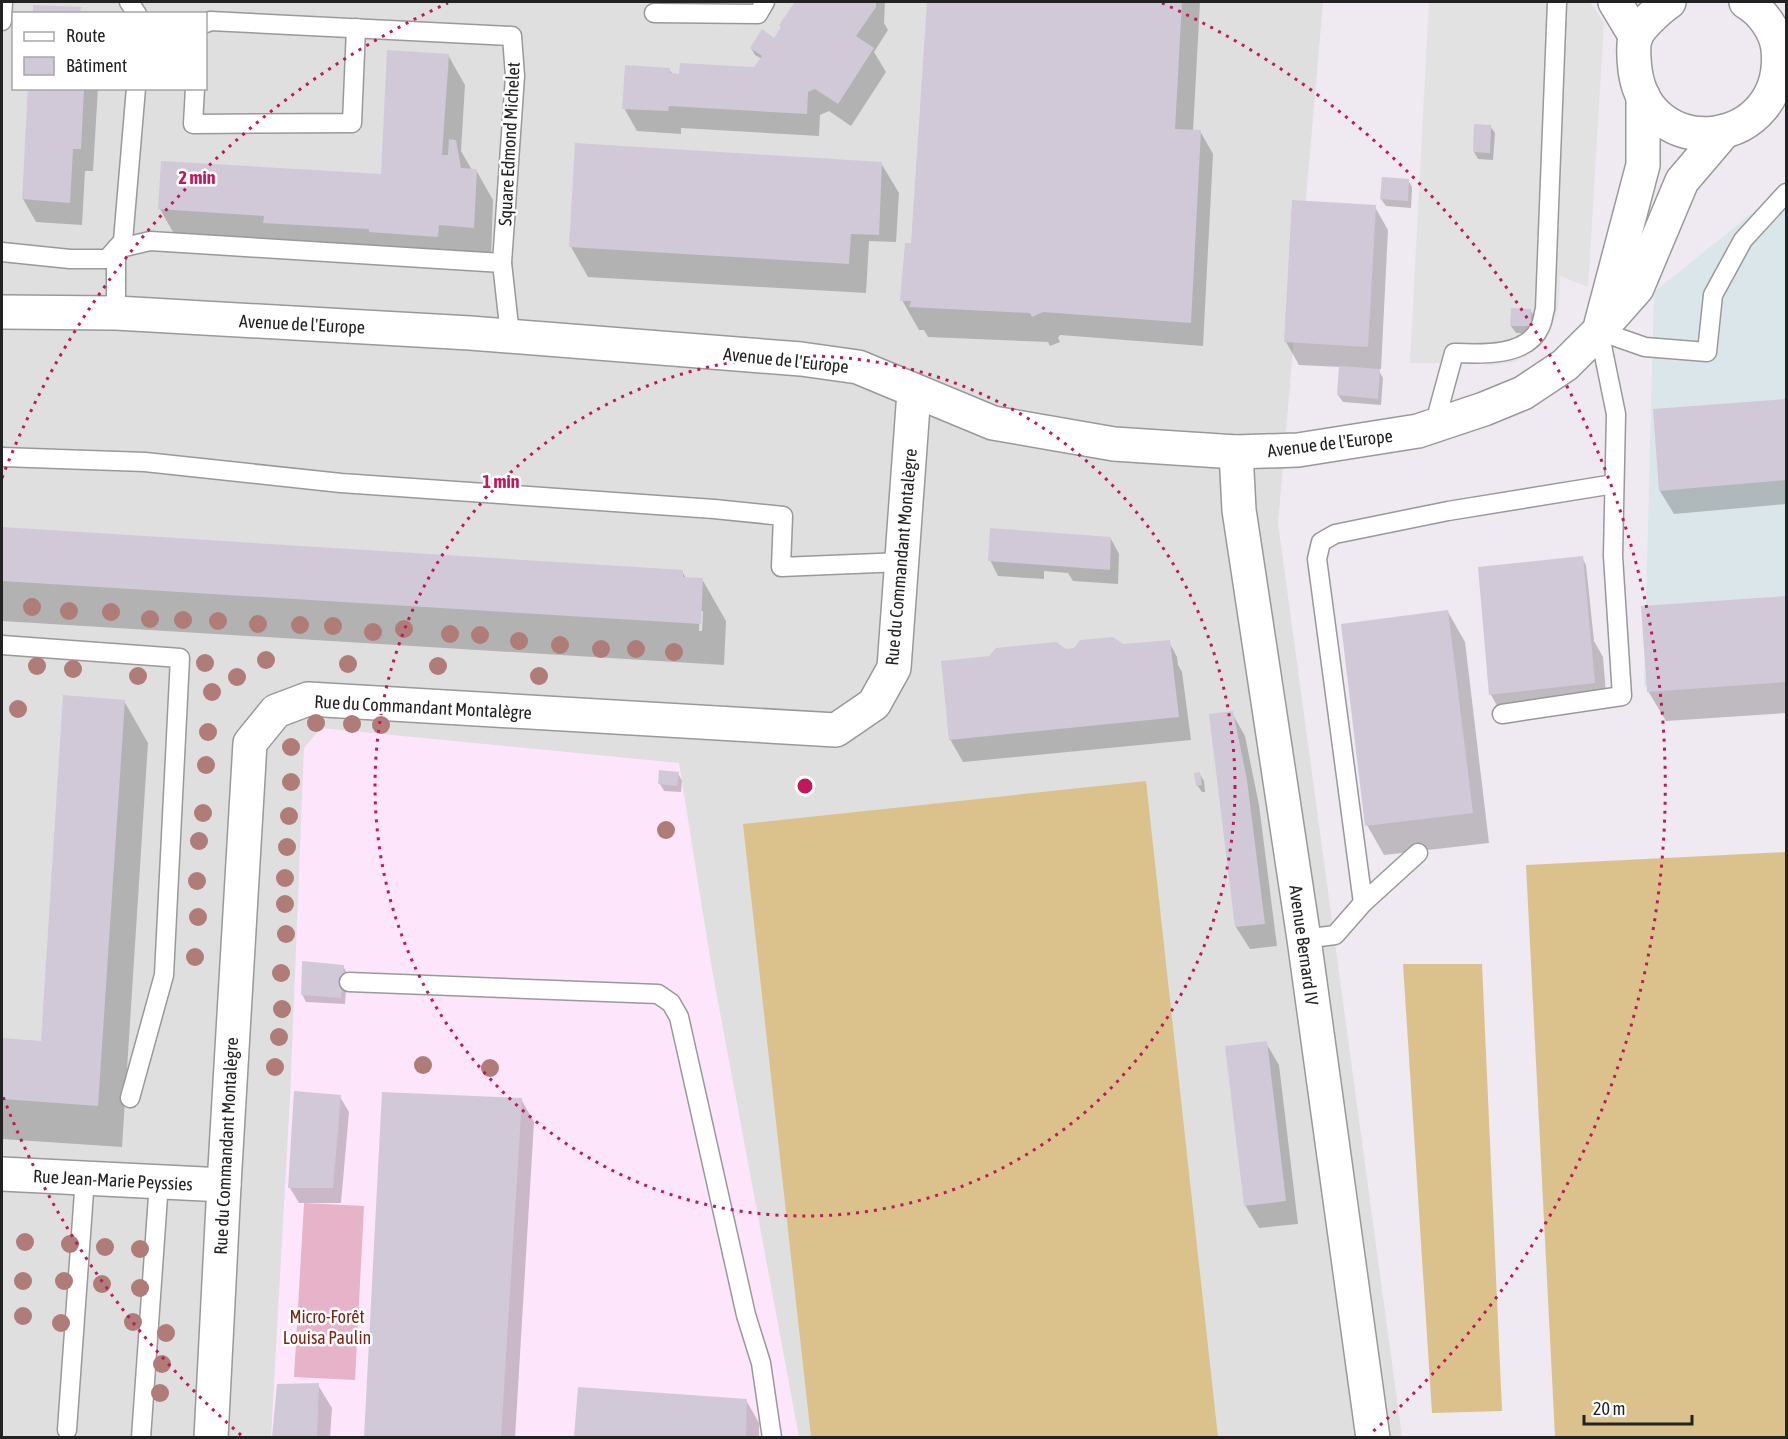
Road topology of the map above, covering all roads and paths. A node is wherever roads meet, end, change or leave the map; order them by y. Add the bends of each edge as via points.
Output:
1 (3, 2) edge
2 (765, 2) edge
3 (1557, 2) edge
4 (1615, 2) edge
5 (1670, 2) edge
6 (654, 14) dead end
7 (1766, 14) edge
8 (2, 21) edge
9 (207, 22) edge
10 (356, 28) junction
11 (1635, 37) junction
12 (1780, 85) edge
13 (136, 90) edge
14 (195, 90) edge
15 (1643, 96) junction
16 (1722, 134) junction
17 (1786, 193) edge
18 (116, 249) junction
19 (2, 252) edge
20 (502, 263) junction
21 (2, 312) edge
22 (116, 313) junction
23 (1599, 331) junction
24 (510, 335) junction
25 (914, 392) junction
26 (1434, 426) junction
27 (1236, 452) junction
28 (2, 457) edge
29 (1614, 484) junction
30 (902, 562) junction
31 (2, 645) edge
32 (1502, 714) dead end
33 (1418, 853) dead end
34 (1363, 903) junction
35 (1304, 939) junction
36 (349, 982) dead end
37 (130, 1098) dead end
38 (2, 1174) edge
39 (85, 1178) junction
40 (159, 1182) junction
41 (224, 1185) junction
42 (67, 1430) dead end
43 (141, 1437) edge
44 (211, 1437) edge
45 (772, 1437) edge
46 (1373, 1437) edge

1 - 8 lane
2 - 6 lane via 758,14
3 - 26 lane via 1545,309 1540,329 1524,345 1494,354 1454,353
4 - 11 street
5 - 11 street via 1659,8
7 - 12 street via 1777,42
9 - 10 lane, Square Edmond Michelet
10 - 14 lane via 352,123 193,124
10 - 20 lane, Square Edmond Michelet via 512,36 515,76
11 - 15 street via 1634,64
12 - 16 street via 1745,125
13 - 18 lane via 123,241
15 - 16 street via 1657,115 1676,129 1699,135
15 - 23 street via 1642,165
16 - 23 street, Avenue de l'Europe via 1683,181 1637,288
17 - 23 lane via 1743,240 1713,295 1707,352 1645,347
18 - 19 lane via 107,259
18 - 20 lane via 150,241
18 - 22 lane
20 - 24 lane, Square Edmond Michelet
21 - 22 street, Avenue de l'Europe
22 - 24 street, Avenue de l'Europe
23 - 26 street, Avenue de l'Europe via 1564,365 1523,393
23 - 29 lane via 1616,414
24 - 25 street, Avenue de l'Europe via 858,367
25 - 27 street, Avenue de l'Europe via 993,423 1114,444
25 - 30 street, Rue du Commandant Montalègre
26 - 27 street, Avenue de l'Europe via 1298,450
27 - 35 street, Avenue Bernard IV via 1239,510
28 - 30 lane via 145,462 341,483 783,516 781,567
29 - 32 lane via 1613,556 1622,696
29 - 34 lane via 1448,511 1335,534 1321,542 1317,559
30 - 41 street, Rue du Commandant Montalègre via 894,668 874,704 836,730 308,699 276,711 250,742
31 - 37 lane via 180,658 164,975
33 - 34 lane
34 - 35 lane via 1335,935
35 - 46 street, Avenue Bernard IV
36 - 45 lane via 658,994 671,1003 679,1017 746,1316 761,1363
38 - 39 street, Rue Jean-Marie Peyssies
39 - 40 street, Rue Jean-Marie Peyssies
39 - 42 lane
40 - 41 street, Rue Jean-Marie Peyssies
40 - 43 lane
41 - 44 street, Rue du Commandant Montalègre

